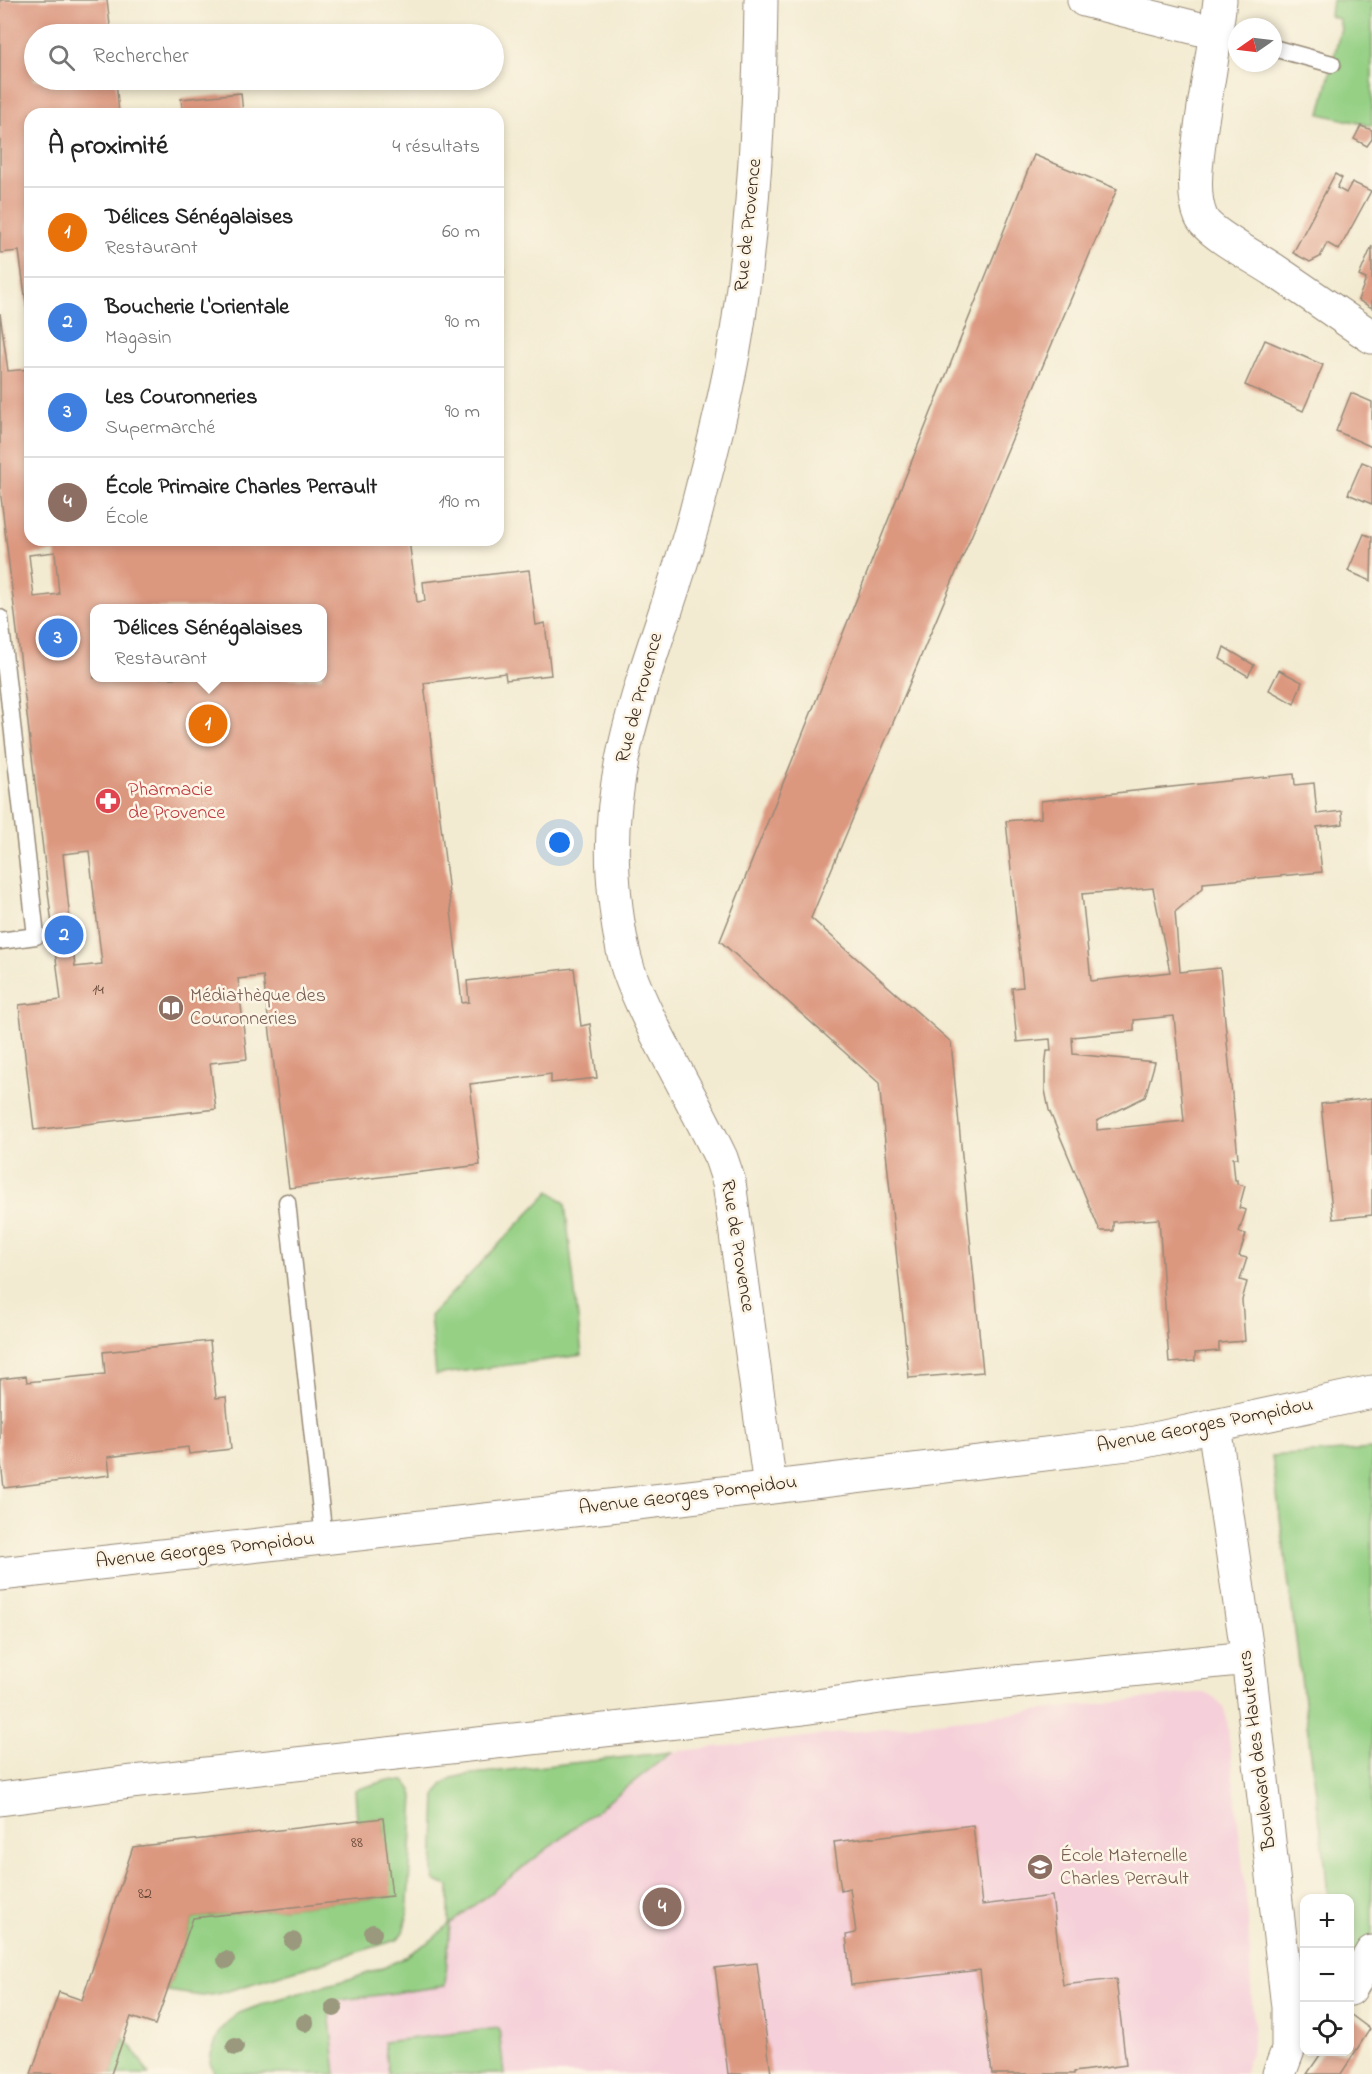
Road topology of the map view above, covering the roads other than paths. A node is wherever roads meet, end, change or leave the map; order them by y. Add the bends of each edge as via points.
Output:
1 (761, 0) edge
2 (1084, 0) edge
3 (1220, 0) edge
4 (1227, 36) edge
5 (1282, 50) edge
6 (1332, 64) dead end
7 (1372, 337) edge
8 (0, 618) edge
9 (0, 940) edge
10 (287, 1202) dead end
11 (1372, 1392) edge
12 (1214, 1426) junction
13 (770, 1487) junction
14 (324, 1538) junction
15 (0, 1574) edge
16 (1248, 1658) junction
17 (0, 1799) edge
18 (1372, 1952) edge
19 (1354, 1982) edge
20 (1297, 2032) edge
21 (1279, 2074) edge

1 - 13 street, Rue de Provence via 755,187 738,321 696,515 628,729 613,809 613,873 627,966 644,1010 722,1158 729,1182
2 - 4 street
3 - 4 street
4 - 7 street via 1207,77 1196,164 1197,201 1202,219 1213,231
5 - 6 lane
8 - 9 lane via 36,936
10 - 14 lane
11 - 12 street, Avenue Georges Pompidou
12 - 13 street, Avenue Georges Pompidou via 1136,1443
12 - 16 street, Boulevard des Hauteurs
13 - 14 street, Avenue Georges Pompidou
14 - 15 street, Avenue Georges Pompidou
16 - 17 street via 907,1693
16 - 20 street, Boulevard des Hauteurs via 1282,1956
18 - 19 street
20 - 21 street, Boulevard des Hauteurs

